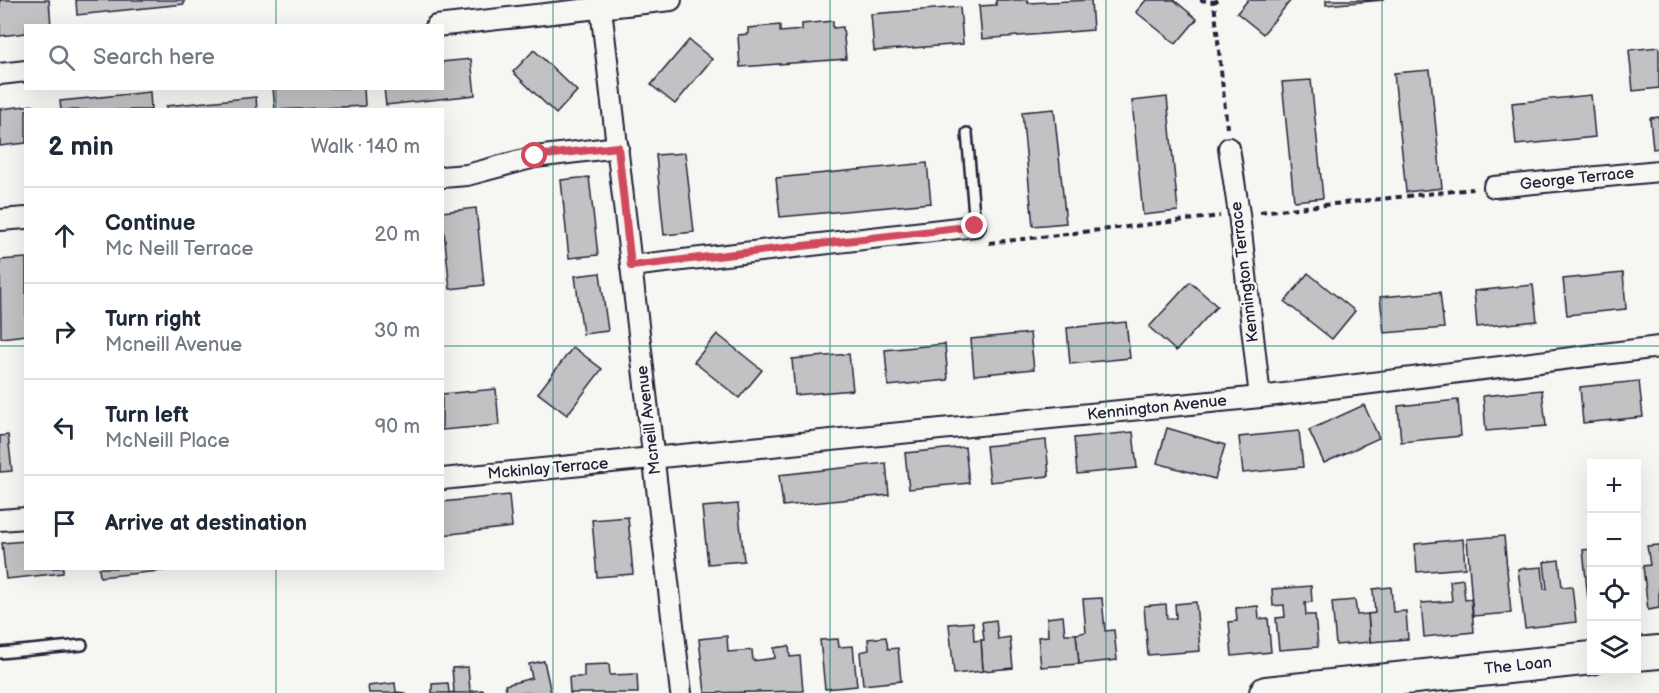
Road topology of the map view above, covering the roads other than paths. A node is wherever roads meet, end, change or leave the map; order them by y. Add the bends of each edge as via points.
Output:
1 (671, 0) edge
2 (600, 4) edge
3 (444, 25) edge
4 (24, 71) edge
5 (0, 74) edge
6 (967, 133) dead end
7 (618, 147) junction
8 (1229, 148) road end
9 (1659, 171) edge
10 (444, 177) edge
11 (1494, 187) dead end
12 (24, 218) edge
13 (0, 220) edge
14 (975, 226) joint
15 (631, 266) junction
16 (1659, 347) edge
17 (1260, 397) junction
18 (654, 459) junction
19 (444, 479) edge
20 (24, 518) edge
21 (0, 520) edge
22 (82, 645) dead end
23 (1659, 652) edge
24 (0, 653) edge
25 (1641, 654) edge
26 (1587, 659) edge
27 (681, 693) edge
28 (1266, 693) edge

1 - 2 street
2 - 3 street
2 - 7 street
4 - 5 street
6 - 14 lane
7 - 10 street via 535,156 467,175
7 - 15 street, Mcneill Avenue
8 - 17 street, Kennington Terrace
9 - 11 street, George Terrace
12 - 13 street
14 - 15 street
15 - 18 street, Mcneill Avenue
16 - 17 street, Kennington Avenue
17 - 18 street, Kennington Avenue
18 - 19 street, Mckinlay Terrace
18 - 27 street, Mcneill Avenue
20 - 21 street
22 - 24 lane
23 - 25 main road
26 - 28 main road, The Loan

